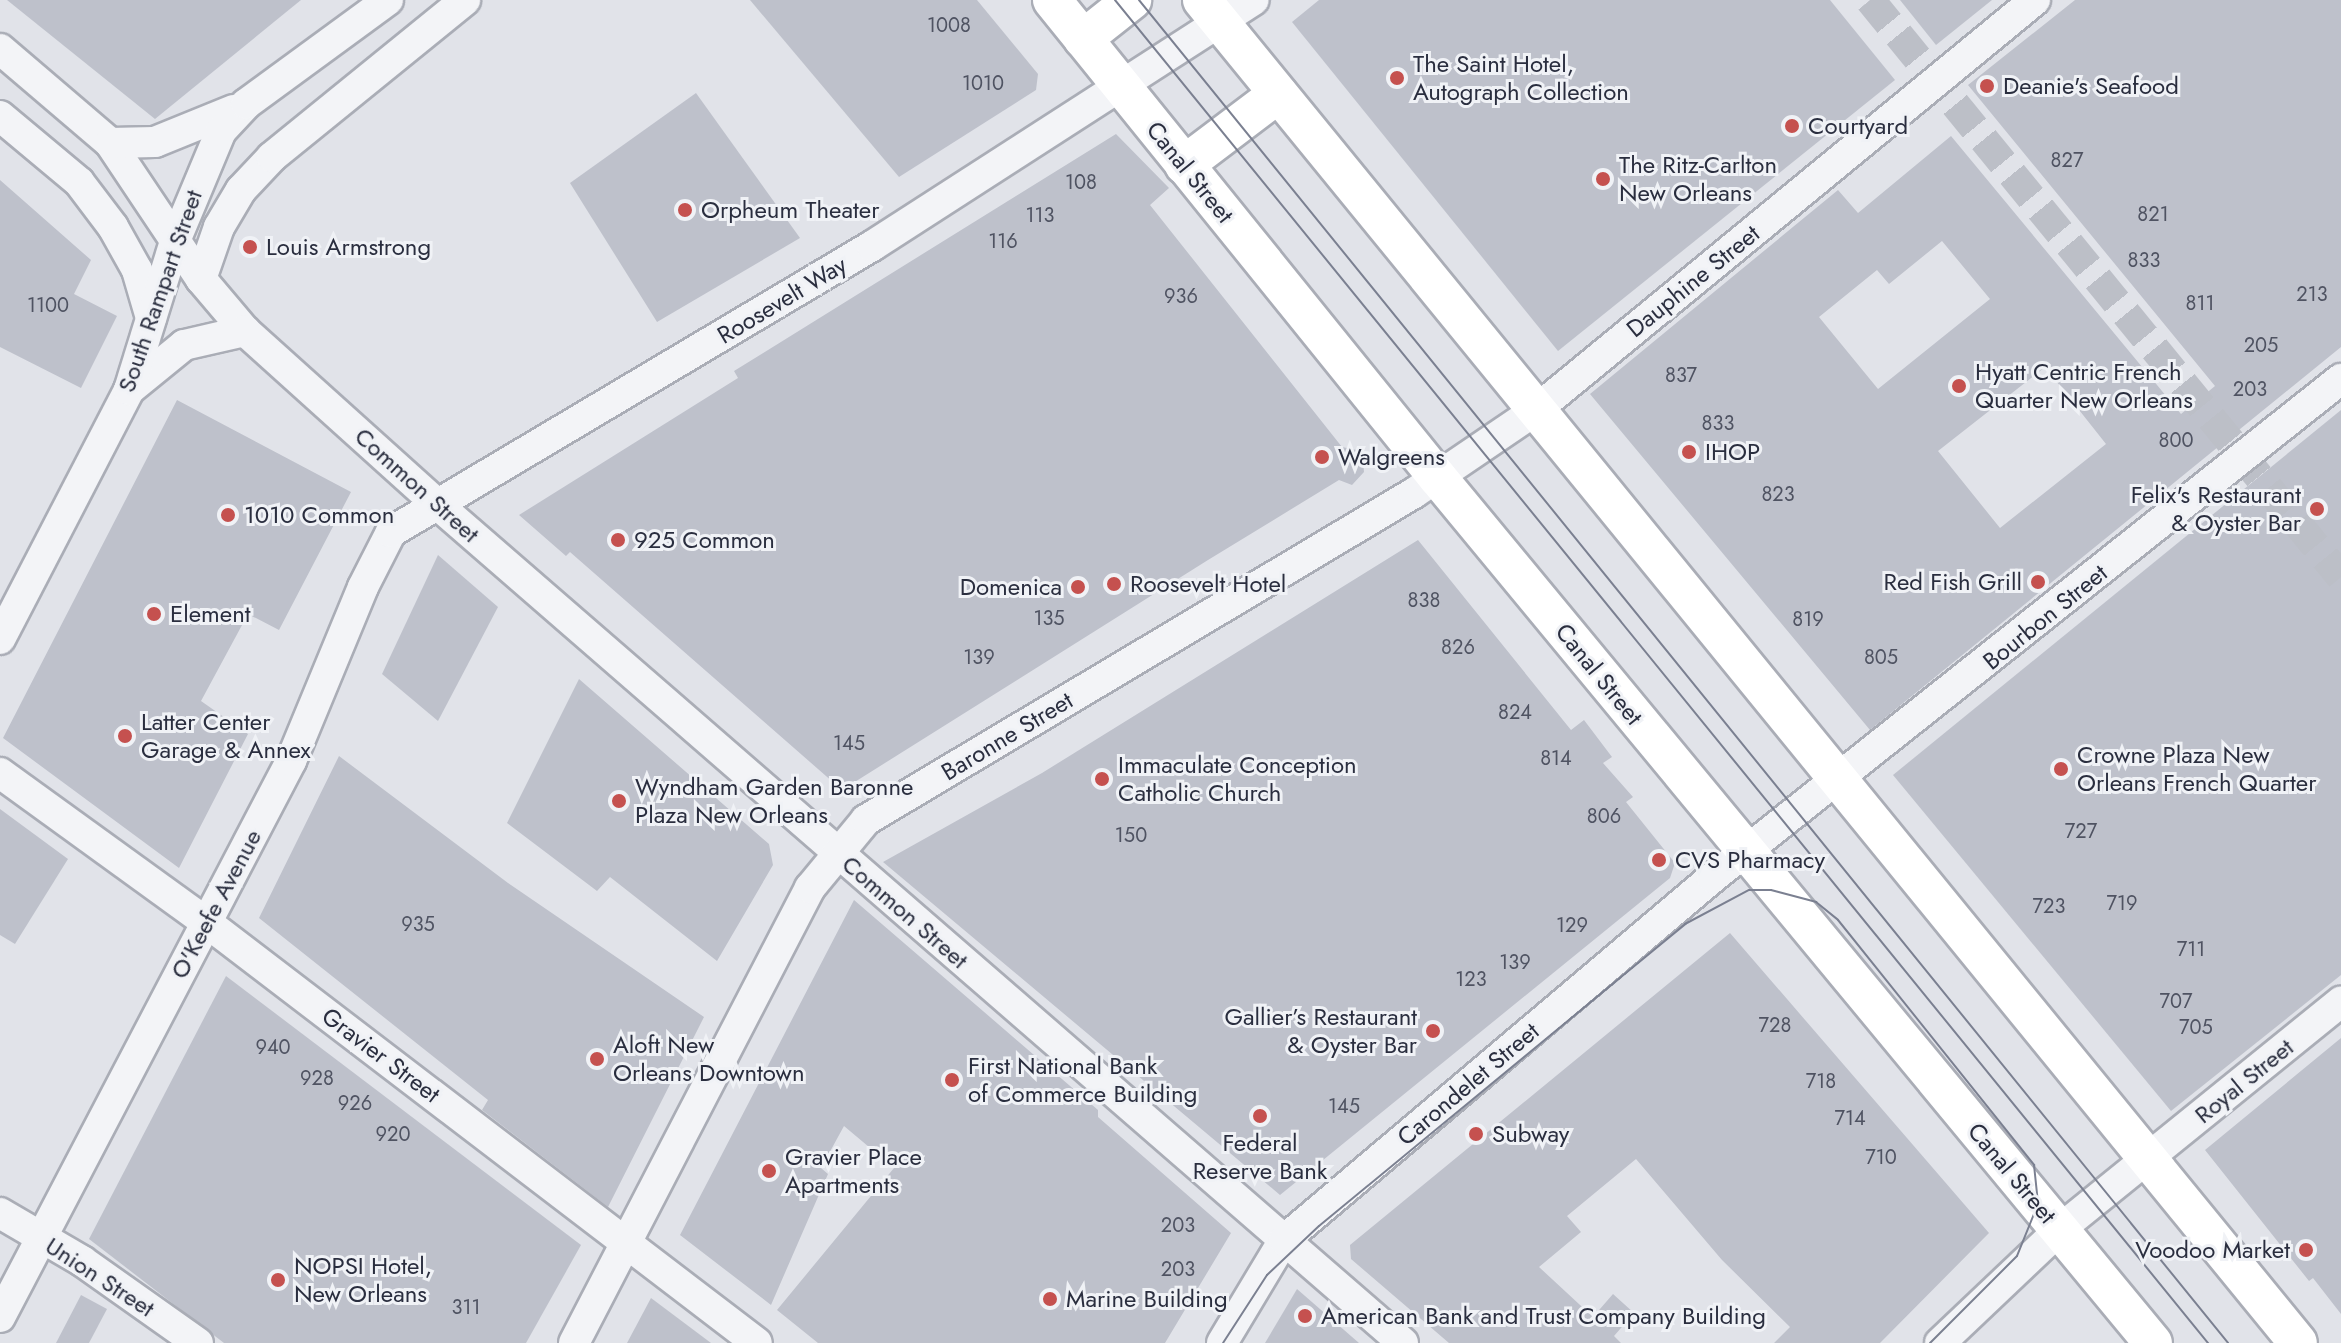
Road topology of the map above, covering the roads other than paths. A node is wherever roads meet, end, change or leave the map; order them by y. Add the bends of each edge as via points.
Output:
1 (388, 0) edge
2 (465, 0) edge
3 (1052, 0) edge
4 (1132, 0) edge
5 (1254, 0) edge
6 (2035, 0) edge
7 (1211, 11) edge
8 (1083, 39) junction
9 (0, 49) edge
10 (1120, 85) junction
11 (1278, 94) junction
12 (246, 104) junction
13 (0, 116) edge
14 (110, 143) junction
15 (1184, 165) junction
16 (175, 241) junction
17 (201, 279) junction
18 (151, 318) junction
19 (245, 331) junction
20 (2341, 379) edge
21 (129, 390) junction
22 (1536, 410) junction
23 (1438, 478) junction
24 (438, 505) junction
25 (0, 639) edge
26 (0, 773) edge
27 (1838, 782) junction
28 (1746, 852) junction
29 (836, 853) junction
30 (206, 922) junction
31 (2341, 1002) edge
32 (2146, 1159) junction
33 (0, 1213) edge
34 (2059, 1230) junction
35 (41, 1238) junction
36 (1284, 1240) junction
37 (625, 1242) junction
38 (0, 1317) edge
39 (198, 1343) edge
40 (574, 1343) edge
41 (757, 1343) edge
42 (1222, 1343) edge
43 (1403, 1343) edge
44 (1940, 1343) edge
45 (2153, 1343) edge
46 (2298, 1343) edge

1 - 12 street, South Rampart Street
2 - 17 street, South Rampart Street via 272,157 241,190 219,227
3 - 8 main road, Canal Street
4 - 8 main road
5 - 7 street, Roosevelt Way
6 - 22 street, Dauphine Street
7 - 10 street, Roosevelt Way
7 - 11 main road
8 - 10 main road, Canal Street
9 - 14 street, Common Street
10 - 15 main road, Canal Street
10 - 24 street, Roosevelt Way via 872,246
11 - 15 main road
11 - 22 main road
12 - 14 street via 155,142
12 - 16 street, South Rampart Street via 221,131
13 - 18 street via 79,182 113,227 137,270
14 - 16 street, Common Street
15 - 23 main road, Canal Street
16 - 17 street, Common Street
16 - 18 street, South Rampart Street
17 - 19 street, Common Street
18 - 21 street, South Rampart Street
19 - 21 street via 184,345
19 - 24 street, Common Street
20 - 27 street, Bourbon Street
21 - 25 street, South Rampart Street
22 - 23 street, Baronne Street
22 - 27 main road
23 - 28 main road, Canal Street
23 - 29 street, Baronne Street via 866,820
24 - 29 street, Common Street
24 - 30 street, O'Keefe Avenue via 391,532 291,761
26 - 30 street, Gravier Street
27 - 28 street, Bourbon Street
27 - 32 main road
28 - 34 main road, Canal Street
28 - 36 street, Carondelet Street
29 - 36 street, Common Street
29 - 37 street, Baronne Street via 810,888
30 - 35 street, O'Keefe Avenue
30 - 37 street, Gravier Street
31 - 32 street, Royal Street
32 - 34 street, Royal Street
32 - 46 main road
33 - 35 street, Union Street
34 - 44 street, Royal Street
34 - 45 main road, Canal Street
35 - 38 street, O'Keefe Avenue
35 - 39 street, Union Street
36 - 42 street, Carondelet Street
36 - 43 street, Common Street
37 - 40 street, Baronne Street
37 - 41 street, Gravier Street

